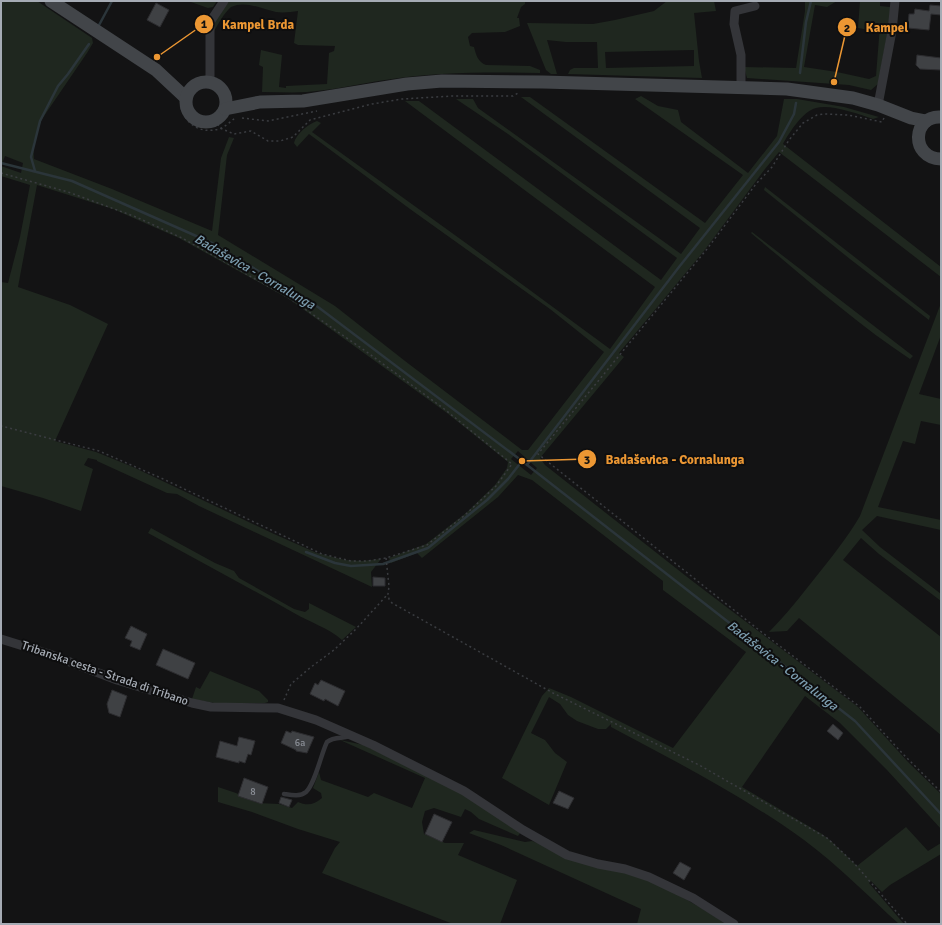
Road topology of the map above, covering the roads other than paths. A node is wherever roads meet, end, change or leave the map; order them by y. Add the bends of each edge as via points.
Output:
1 (51, 1) edge
2 (224, 1) edge
3 (895, 1) edge
4 (755, 6) dead end
5 (156, 70) junction
6 (210, 82) junction
7 (195, 85) junction
8 (741, 88) junction
9 (225, 94) junction
10 (184, 102) junction
11 (260, 102) junction
12 (225, 110) junction
13 (883, 115) junction
14 (941, 117) edge
15 (923, 127) junction
16 (941, 159) edge
17 (1, 639) edge
18 (352, 735) junction
19 (284, 794) dead end
20 (734, 924) edge

1 - 5 street
2 - 6 street via 210,22
3 - 13 street
4 - 8 street via 735,11 734,24 741,55
5 - 7 street
5 - 10 street
6 - 7 street
6 - 9 street
7 - 10 street
8 - 11 street via 543,82 442,82 407,84 303,101
8 - 13 street via 787,88 853,98
9 - 11 street
9 - 12 street
10 - 12 street via 194,118 200,121 218,124
11 - 12 street
13 - 15 street via 911,118
14 - 15 street via 932,118
15 - 16 street via 918,139 923,152 935,159
17 - 18 street, Tribanska cesta - Strada di Tribano via 117,680 192,703 211,707 278,708
18 - 19 lane via 327,742 306,792
18 - 20 street, Tribanska cesta - Strada di Tribano via 464,791 567,855 649,877 692,898

